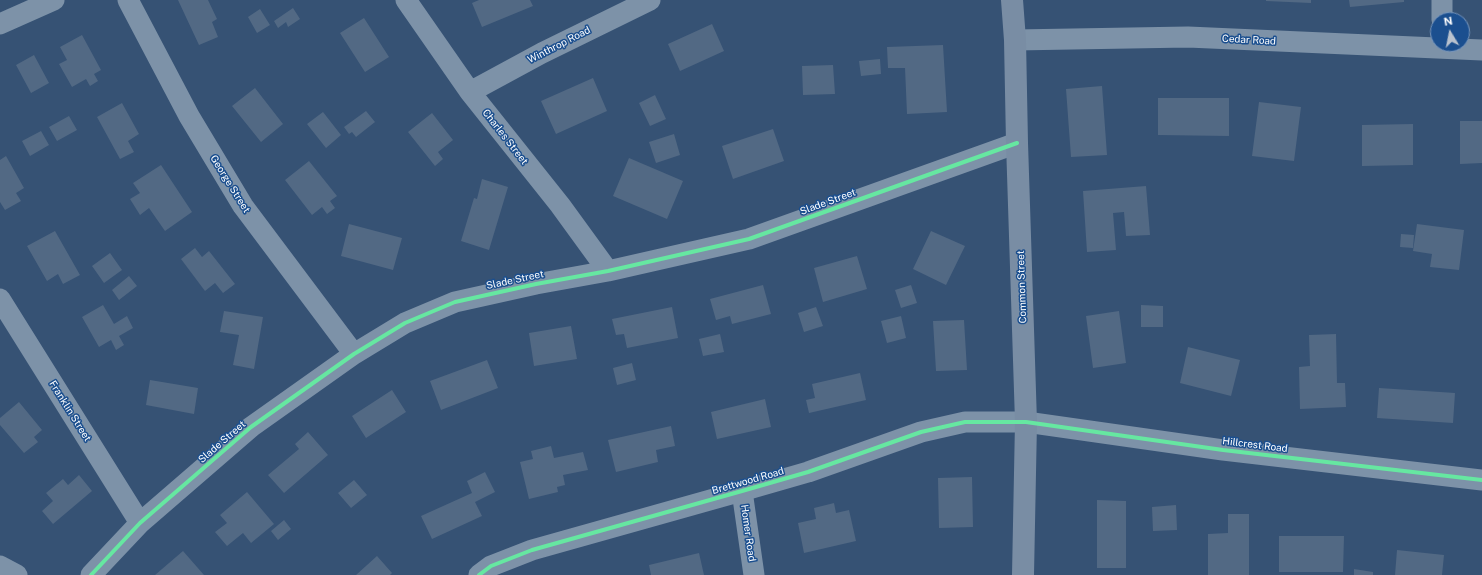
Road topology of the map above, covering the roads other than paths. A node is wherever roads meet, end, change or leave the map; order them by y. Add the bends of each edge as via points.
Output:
1 (54, 0) edge
2 (128, 0) edge
3 (406, 0) edge
4 (650, 0) edge
5 (1012, 0) edge
6 (1442, 0) edge
7 (1442, 12) edge
8 (0, 24) edge
9 (1015, 40) junction
10 (1430, 46) edge
11 (1470, 49) edge
12 (1482, 50) edge
13 (470, 92) junction
14 (1017, 143) junction
15 (608, 271) junction
16 (0, 299) edge
17 (354, 354) junction
18 (1026, 422) junction
19 (1482, 480) edge
20 (742, 492) junction
21 (140, 523) junction
22 (0, 566) edge
23 (17, 575) edge
24 (91, 575) edge
25 (479, 575) edge
26 (754, 575) edge
27 (1023, 575) edge

1 - 8 street
2 - 17 street, George Street via 189,116 243,206
3 - 13 street, Charles Street
4 - 13 street, Winthrop Road
5 - 9 main road, Common Street
6 - 7 street
9 - 10 street, Cedar Road via 1188,37
9 - 14 main road, Common Street
11 - 12 street, Cedar Road
13 - 15 street, Charles Street via 560,205
14 - 15 street, Slade Street via 749,239
14 - 18 main road, Common Street
15 - 17 street, Slade Street via 455,302 405,322
16 - 21 street, Franklin Street
17 - 21 street, Slade Street via 252,427
18 - 19 street, Hillcrest Road via 1231,451
18 - 20 street, Brettwood Road via 965,422 921,432 808,472
18 - 27 main road, Common Street
20 - 25 street, Brettwood Road via 532,550 492,566
20 - 26 street, Homer Road
21 - 24 street, Slade Street
22 - 23 street

